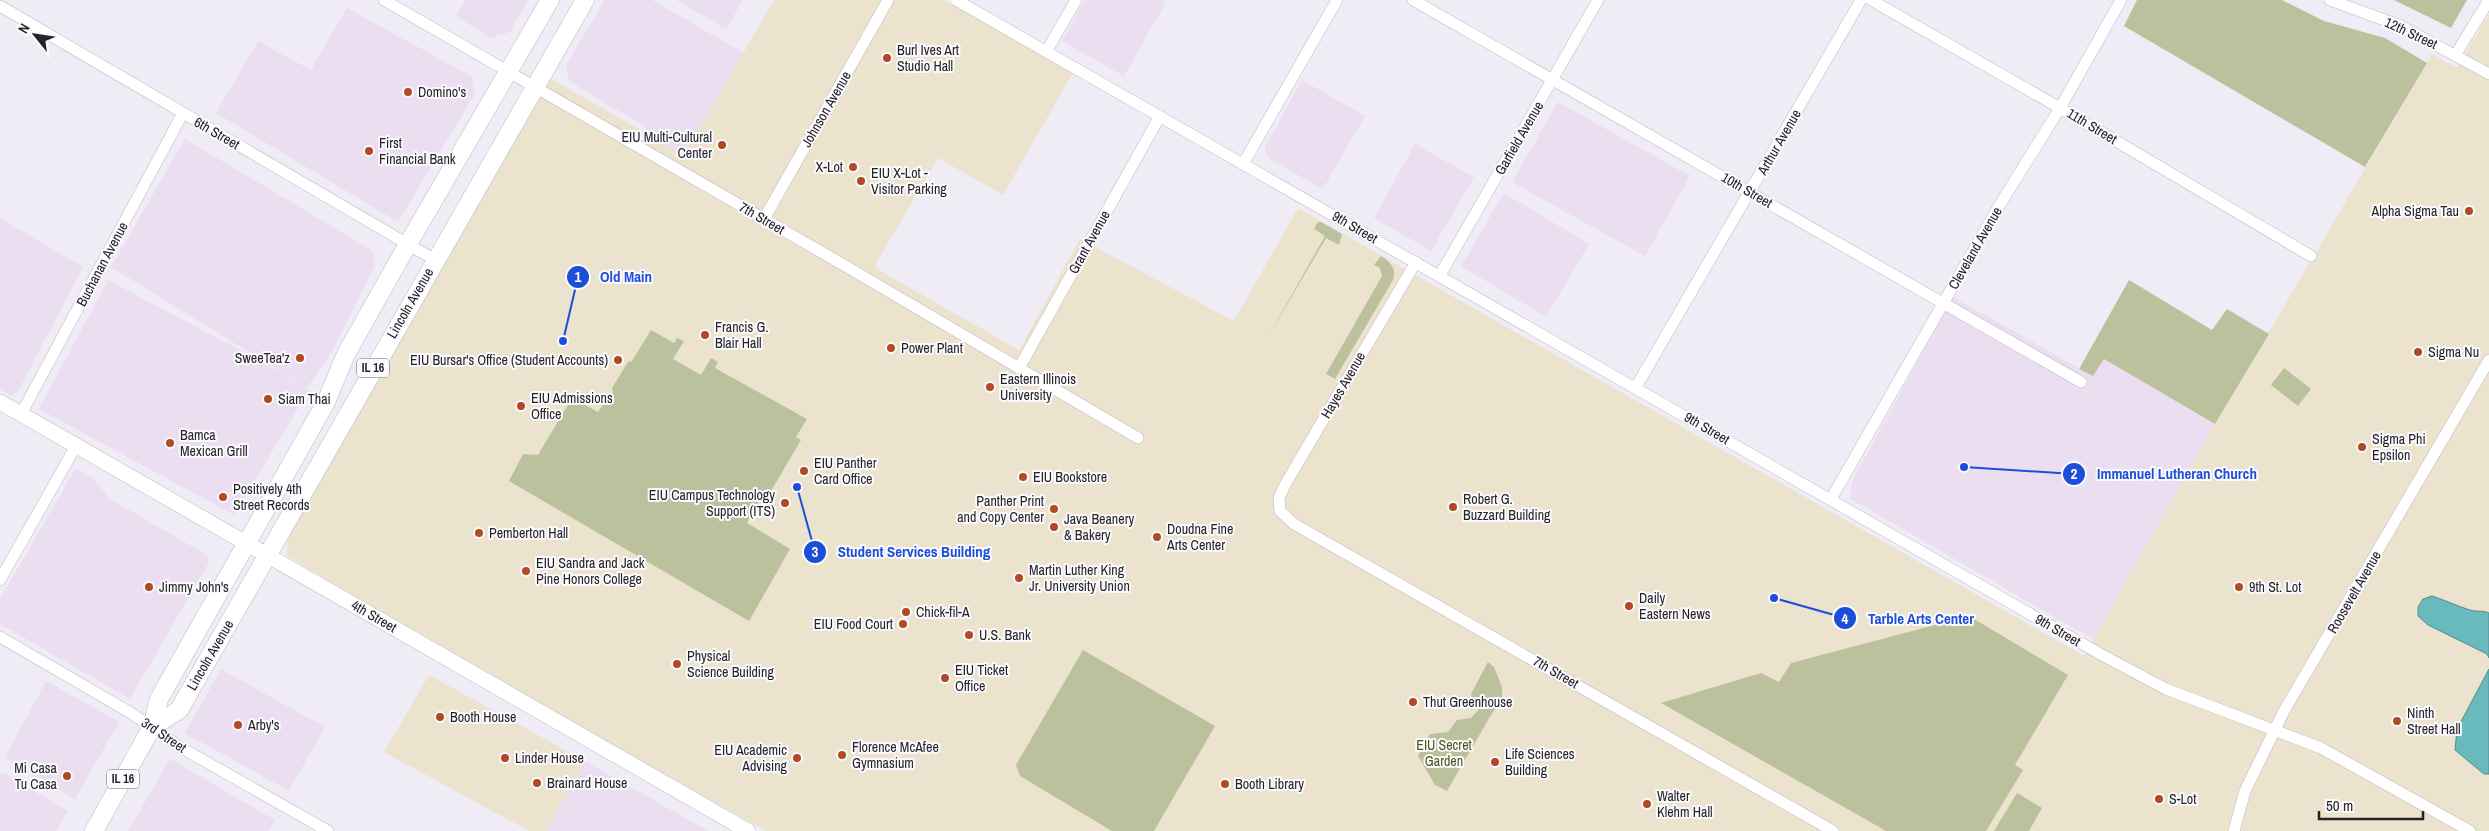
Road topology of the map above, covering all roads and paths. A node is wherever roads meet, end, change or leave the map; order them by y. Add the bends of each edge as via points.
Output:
1 (384, 0) edge
2 (550, 0) edge
3 (585, 0) edge
4 (888, 0) edge
5 (956, 0) edge
6 (1076, 0) edge
7 (1337, 0) edge
8 (1413, 0) edge
9 (1598, 0) edge
10 (1861, 0) edge
11 (1871, 0) edge
12 (2121, 0) edge
13 (2330, 0) edge
14 (2489, 0) edge
15 (0, 6) edge
16 (1046, 52) junction
17 (2456, 54) junction
18 (507, 72) junction
19 (2489, 74) edge
20 (1553, 79) junction
21 (534, 87) junction
22 (2060, 108) junction
23 (183, 114) junction
24 (1160, 116) junction
25 (1243, 164) junction
26 (1750, 192) junction
27 (764, 219) junction
28 (408, 244) junction
29 (2311, 256) dead end
30 (435, 260) junction
31 (1416, 262) junction
32 (1440, 275) junction
33 (1943, 303) junction
34 (2489, 360) edge
35 (1019, 368) junction
36 (2081, 382) dead end
37 (1636, 387) junction
38 (0, 402) edge
39 (21, 414) junction
40 (1138, 438) dead end
41 (76, 446) junction
42 (1831, 498) junction
43 (1280, 511) joint
44 (246, 543) junction
45 (267, 555) junction
46 (0, 580) edge
47 (0, 637) edge
48 (152, 727) junction
49 (2275, 729) junction
50 (94, 831) edge
51 (328, 831) edge
52 (748, 831) edge
53 (1833, 831) edge
54 (2234, 831) edge
55 (2470, 831) edge

1 - 18 street, 7th Street
2 - 18 main road, Lincoln Avenue / IL 16
3 - 21 main road, Lincoln Avenue / IL 16
4 - 27 street, Johnson Avenue
5 - 16 street, 9th Street
6 - 16 street
7 - 25 street
8 - 20 street, 10th Street
9 - 20 street, Garfield Avenue
10 - 26 street, Arthur Avenue
11 - 22 street, 11th Street
12 - 22 street, Cleveland Avenue
13 - 17 street, 12th Street via 2401,26
14 - 17 street
15 - 23 street, 6th Street
16 - 24 street, 9th Street
17 - 19 street, 12th Street
18 - 21 street, 7th Street
18 - 28 main road, Lincoln Avenue / IL 16
20 - 26 street, 10th Street
20 - 32 street, Garfield Avenue
21 - 27 street, 7th Street
21 - 30 main road, Lincoln Avenue / IL 16
22 - 29 street, 11th Street
22 - 33 street, Cleveland Avenue
23 - 28 street, 6th Street
23 - 39 street, Buchanan Avenue
24 - 25 street, 9th Street
24 - 35 street, Grant Avenue
25 - 31 street, 9th Street
26 - 33 street, 10th Street
26 - 37 street, Arthur Avenue
27 - 35 street, 7th Street
28 - 30 street, 6th Street
28 - 44 main road, Lincoln Avenue / IL 16 via 346,354 326,402
30 - 45 main road, Lincoln Avenue / IL 16
31 - 32 street, 9th Street
31 - 43 street, Hayes Avenue via 1286,483 1279,498
32 - 37 street, 9th Street
33 - 36 street, 10th Street
33 - 42 street, Cleveland Avenue
34 - 49 street, Roosevelt Avenue
35 - 40 street, 7th Street
37 - 42 street, 9th Street
38 - 39 street, 4th Street
39 - 41 street, 4th Street
41 - 44 street, 4th Street
41 - 46 street
42 - 49 street, 9th Street via 2144,678
43 - 53 street, 7th Street via 1294,524
44 - 45 street, 4th Street
44 - 48 main road, Lincoln Avenue / IL 16 via 159,699
45 - 48 main road, Lincoln Avenue / IL 16 via 179,710
45 - 52 street, 4th Street
47 - 48 street, 3rd Street
48 - 50 main road, Lincoln Avenue / IL 16
48 - 51 street, 3rd Street via 180,747
49 - 54 street, Roosevelt Avenue via 2245,791
49 - 55 street, 9th Street via 2344,759

